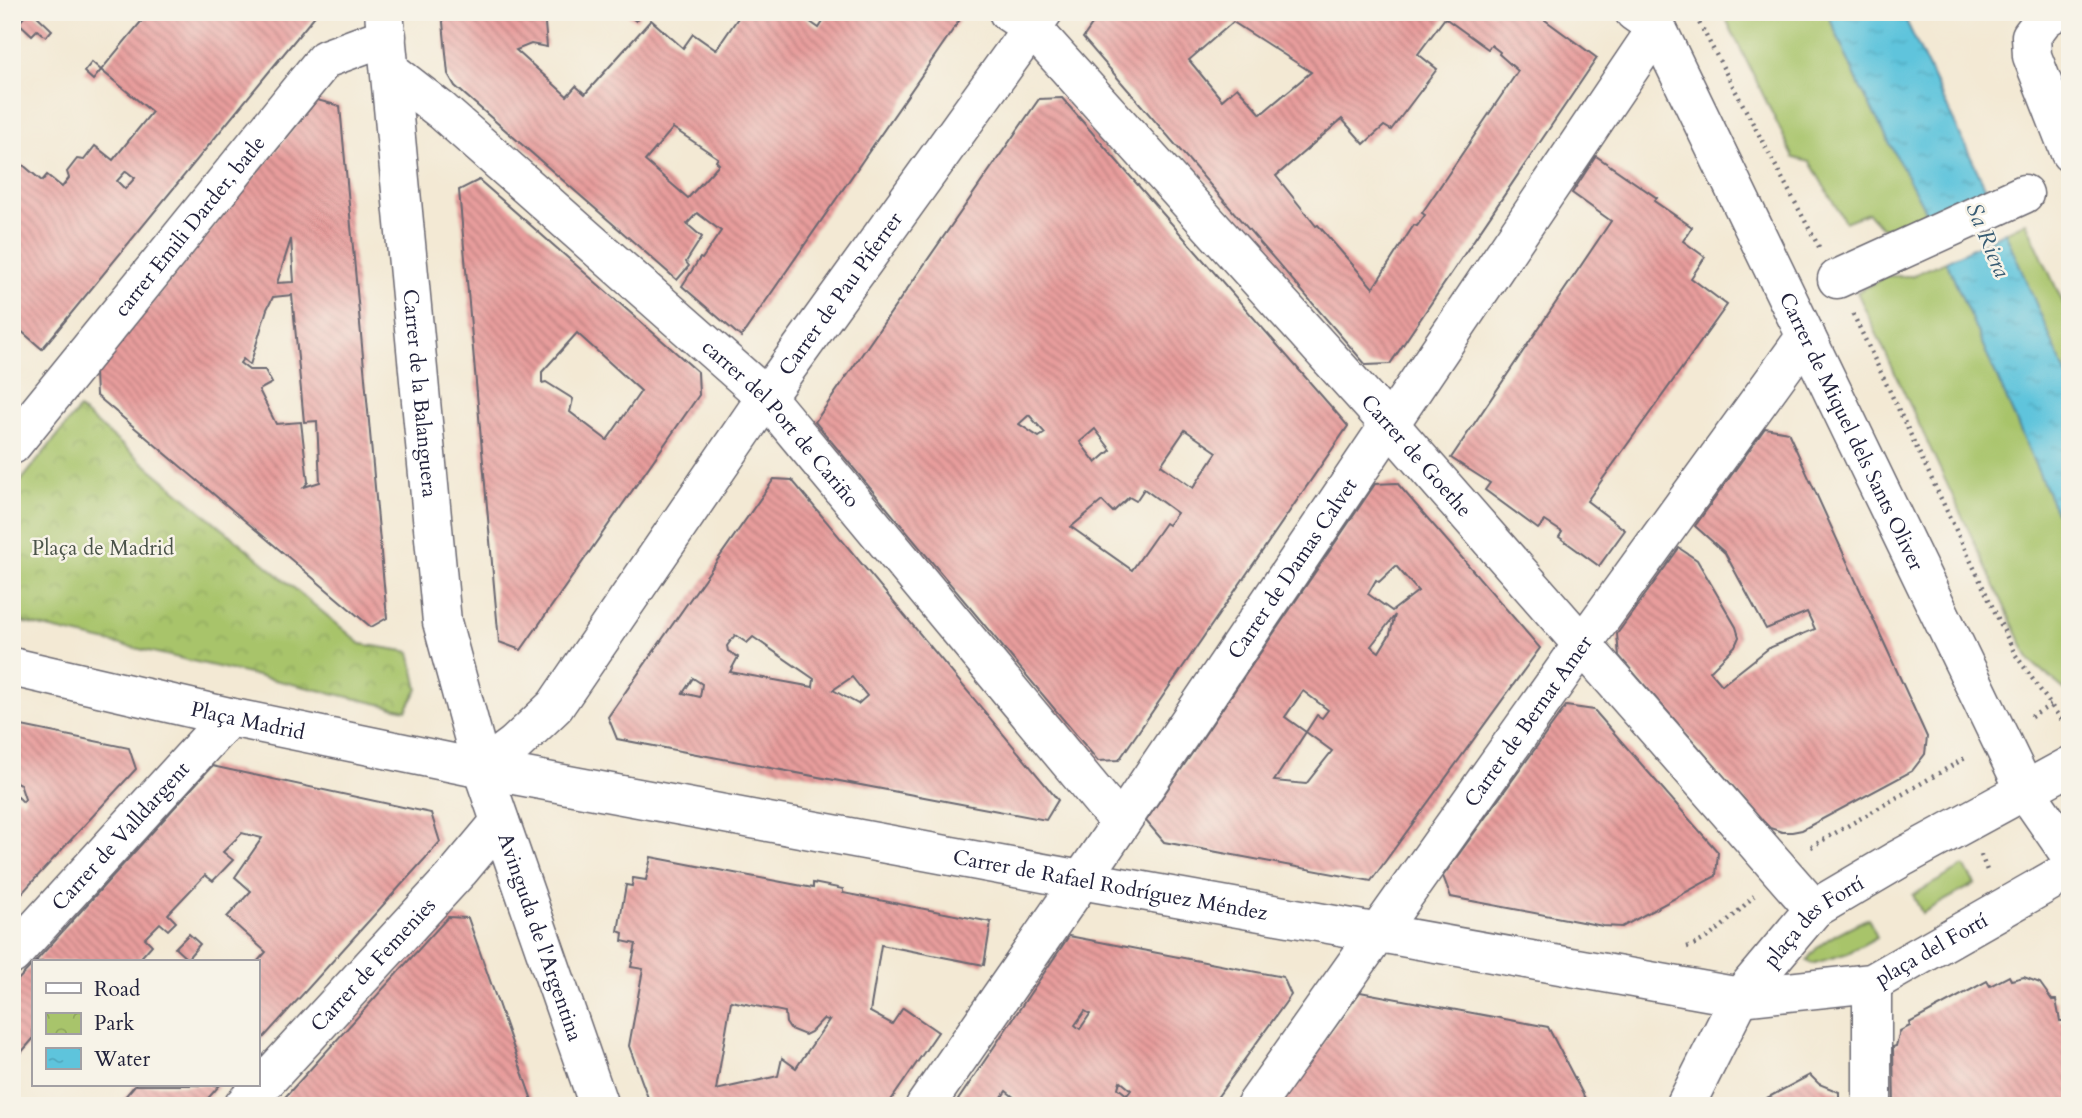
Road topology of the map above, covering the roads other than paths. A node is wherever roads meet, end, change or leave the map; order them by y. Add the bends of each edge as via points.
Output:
1 (1027, 18) edge
2 (1660, 18) edge
3 (2043, 24) edge
4 (388, 40) edge
5 (2070, 153) edge
6 (2024, 194) dead end
7 (1837, 279) road end
8 (1805, 337) junction
9 (766, 397) junction
10 (20, 419) edge
11 (1389, 424) junction
12 (1582, 645) junction
13 (12, 667) edge
14 (229, 717) junction
15 (2070, 766) edge
16 (482, 769) junction
17 (2025, 790) junction
18 (500, 822) junction
19 (1120, 823) junction
20 (2070, 855) edge
21 (2070, 870) edge
22 (1081, 880) junction
23 (1814, 909) junction
24 (1380, 933) junction
25 (12, 955) edge
26 (1872, 983) junction
27 (1740, 997) junction
28 (243, 1106) edge
29 (599, 1106) edge
30 (925, 1106) edge
31 (1255, 1106) edge
32 (1685, 1106) edge
33 (1872, 1106) edge

1 - 9 street, Carrer de Pau Piferrer
1 - 11 street, Carrer de Goethe
2 - 8 street, Carrer de Miquel dels Sants Oliver
2 - 11 street, Carrer de Damas Calvet
3 - 5 street via 2032,56
4 - 9 street, carrer del Port de Cariño via 453,120
4 - 10 street, carrer Emili Darder, batle via 325,59
4 - 16 street, Carrer de la Balanguera via 442,622
6 - 7 street
8 - 12 street, Carrer de Bernat Amer
8 - 17 street, Carrer de Miquel dels Sants Oliver
9 - 16 street, Carrer de Pau Piferrer via 555,706
9 - 19 street, carrer del Port de Cariño
11 - 12 street, Carrer de Goethe
11 - 19 street, Carrer de Damas Calvet
12 - 23 street, Carrer de Goethe
12 - 24 street, Carrer de Bernat Amer
13 - 14 street, Plaça Madrid
14 - 16 street, Plaça Madrid
14 - 25 street, Carrer de Valldargent
15 - 17 street
16 - 18 street, Avinguda de l'Argentina
16 - 22 street, Carrer de Rafael Rodríguez Méndez
17 - 20 street, Carrer de Miquel dels Sants Oliver
17 - 23 street, plaça des Fortí
18 - 28 street, Carrer de Femenies
18 - 29 street, Avinguda de l'Argentina
19 - 22 street, Carrer de Damas Calvet
21 - 26 street, plaça del Fortí
22 - 24 street, Carrer de Rafael Rodríguez Méndez
22 - 30 street, Carrer de Damas Calvet
23 - 27 street, plaça des Fortí
24 - 27 street, Carrer de Rafael Rodríguez Méndez
24 - 31 street, Carrer de Bernat Amer
26 - 27 street, plaça del Fortí
26 - 33 street
27 - 32 street, plaça des Fortí

